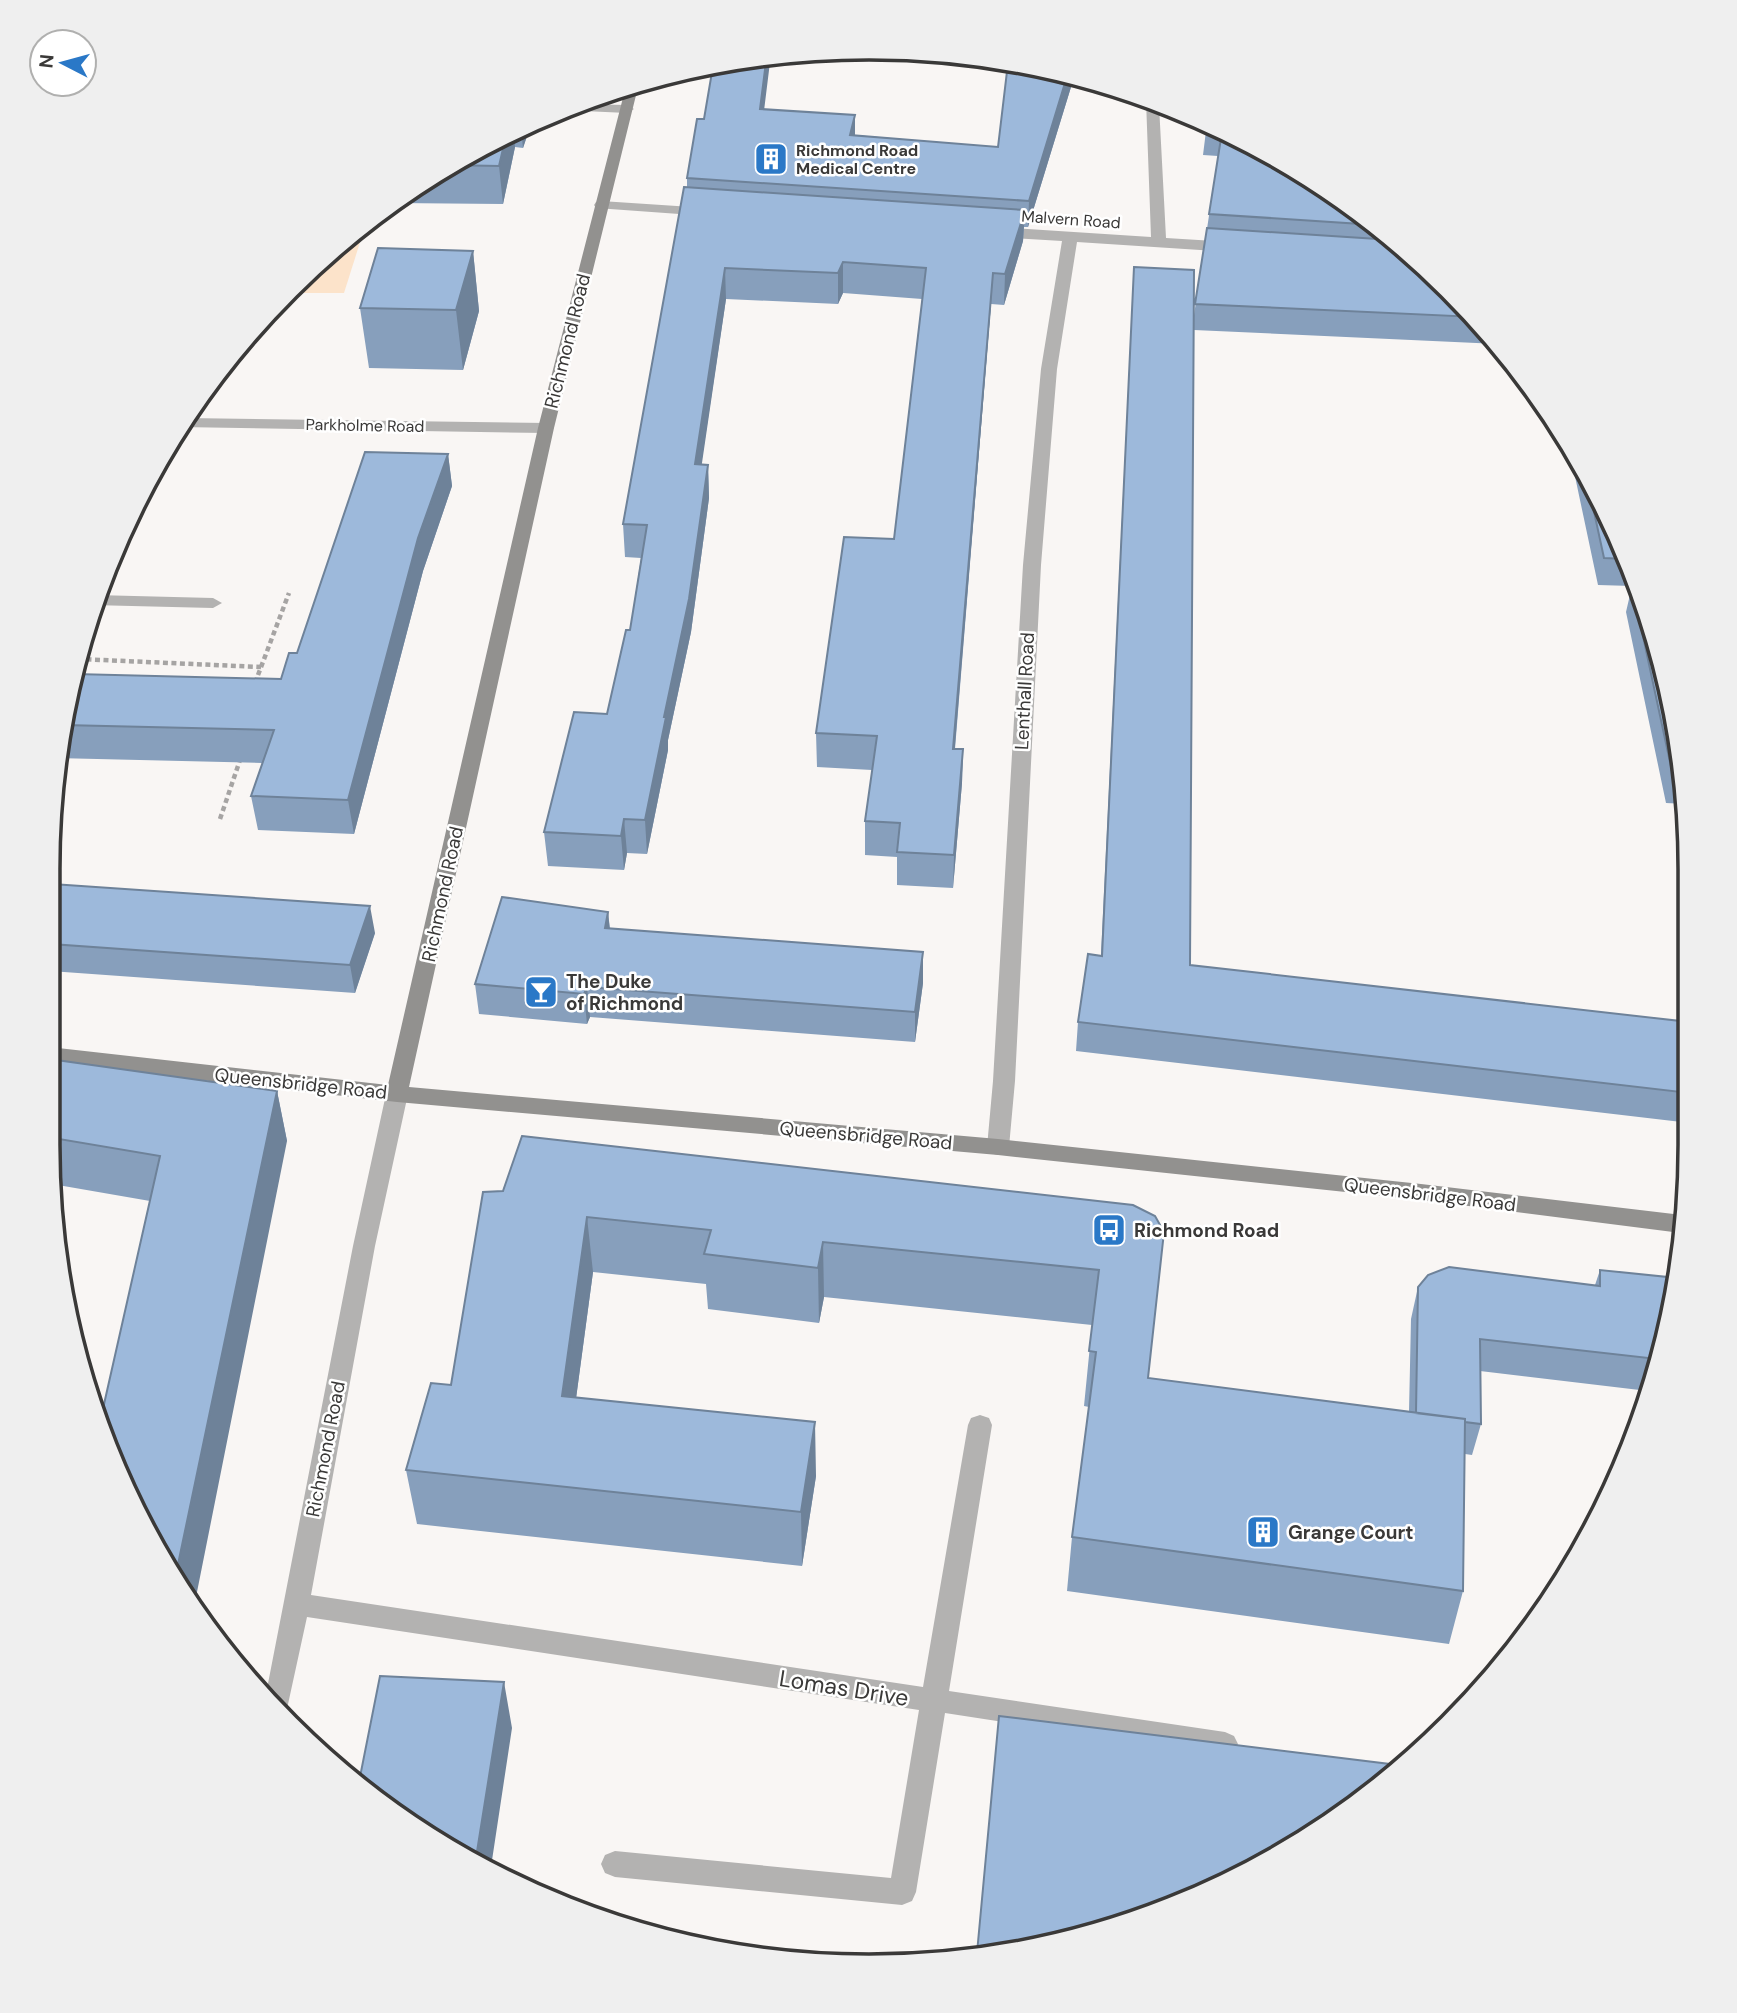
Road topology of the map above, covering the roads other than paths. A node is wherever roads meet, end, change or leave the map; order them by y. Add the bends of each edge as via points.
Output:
1 (630, 95) edge
2 (591, 108) edge
3 (627, 109) junction
4 (1152, 111) edge
5 (601, 205) junction
6 (724, 213) edge
7 (983, 230) edge
8 (1070, 236) junction
9 (1159, 242) junction
10 (1251, 249) edge
11 (193, 423) edge
12 (546, 428) junction
13 (105, 600) edge
14 (213, 603) dead end
15 (60, 1056) edge
16 (397, 1094) junction
17 (998, 1147) junction
18 (1674, 1223) edge
19 (981, 1425) dead end
20 (296, 1604) junction
21 (278, 1698) edge
22 (933, 1702) junction
23 (1244, 1747) edge
24 (615, 1864) dead end

1 - 3 street, Richmond Road
2 - 3 street
3 - 5 street, Richmond Road
4 - 9 street
5 - 6 street
5 - 12 street, Richmond Road
7 - 8 street, Malvern Road
8 - 9 street, Malvern Road
8 - 17 street, Lenthall Road via 1049,369 1032,565
9 - 10 street, Malvern Road
11 - 12 street, Parkholme Road
12 - 16 street, Richmond Road
13 - 14 street
15 - 16 street, Queensbridge Road
16 - 17 street, Queensbridge Road
16 - 20 street, Richmond Road
17 - 18 street, Queensbridge Road
19 - 22 street
20 - 21 street, Richmond Road
20 - 22 street, Lomas Drive
22 - 23 street, Lomas Drive
22 - 24 street via 902,1892

